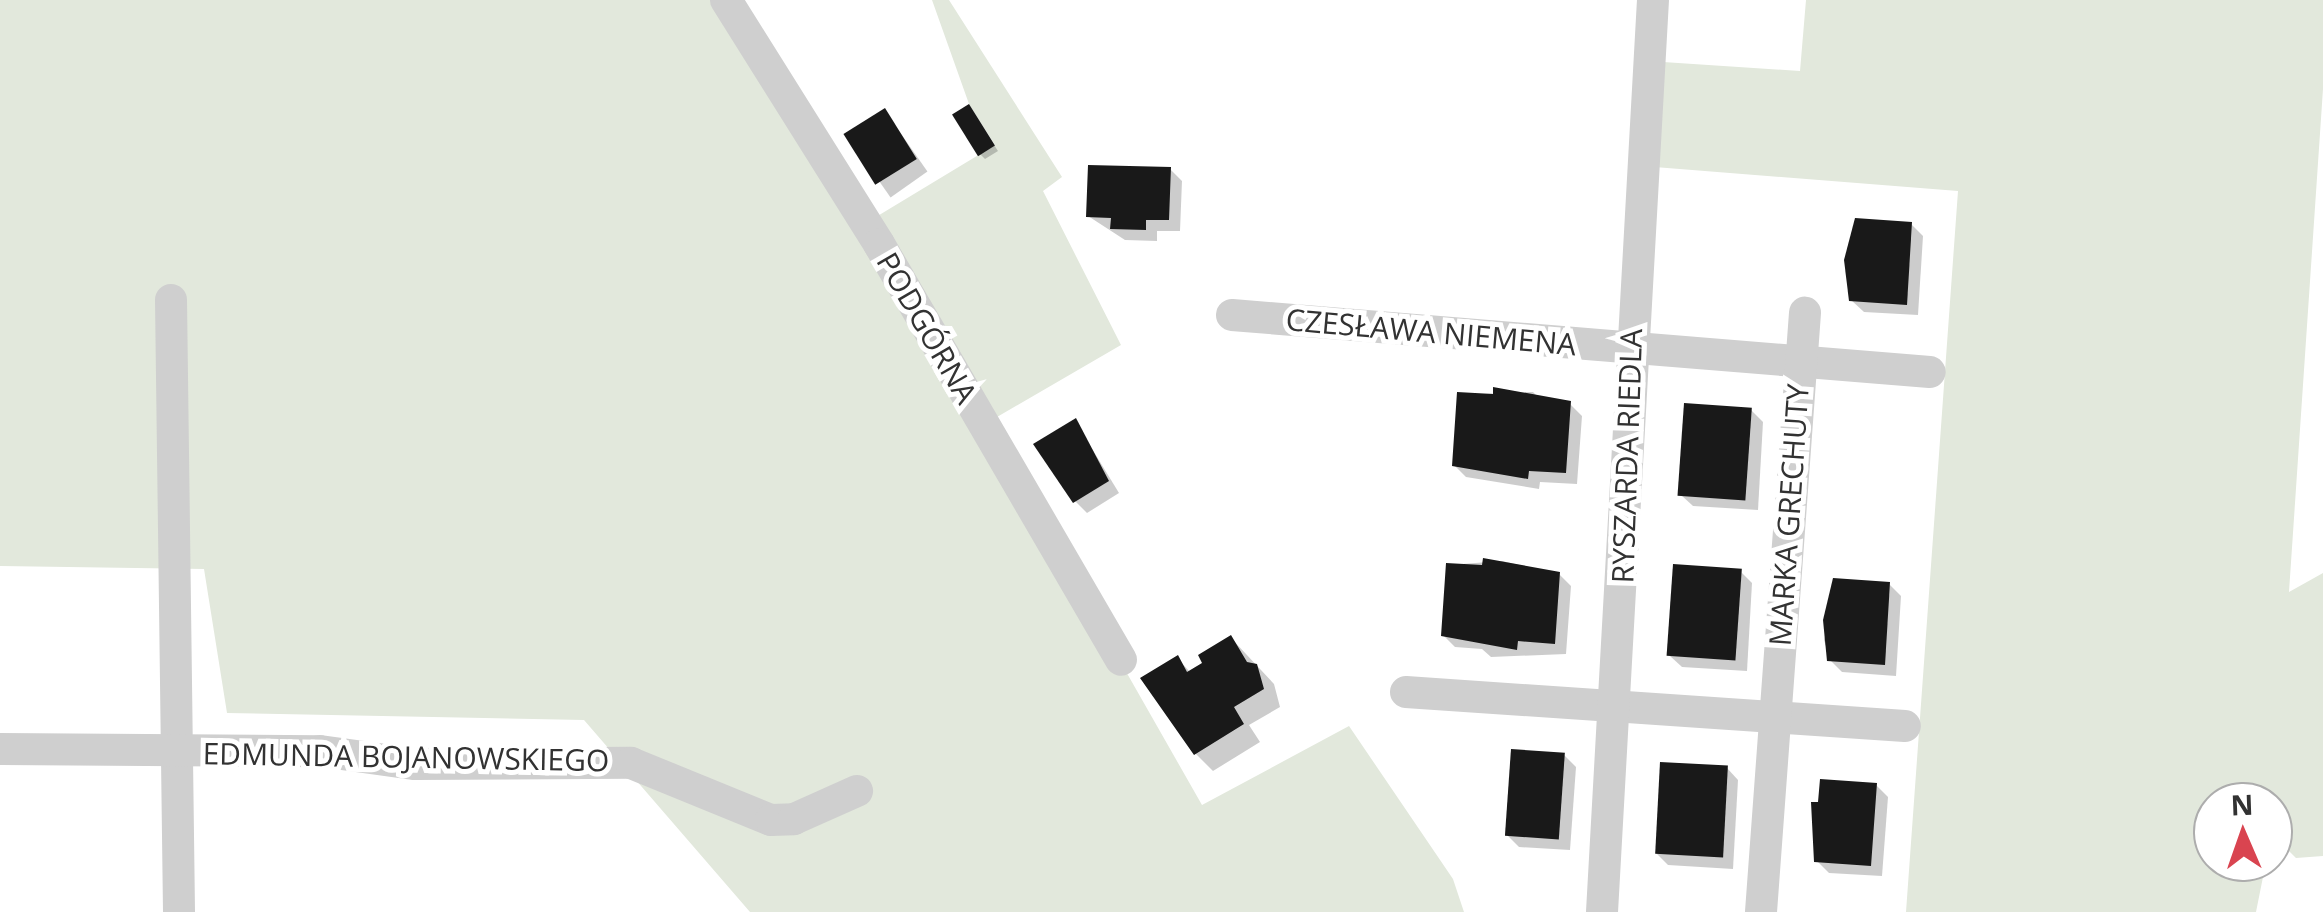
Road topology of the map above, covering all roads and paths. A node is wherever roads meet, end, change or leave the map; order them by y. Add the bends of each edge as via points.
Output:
1 (726, 0) edge
2 (1653, 0) edge
3 (171, 300) dead end
4 (1805, 313) dead end
5 (1232, 316) dead end
6 (1631, 348) junction
7 (1800, 361) junction
8 (1930, 372) dead end
9 (1121, 660) dead end
10 (1406, 692) dead end
11 (1615, 706) junction
12 (1775, 717) junction
13 (1905, 726) dead end
14 (0, 749) edge
15 (177, 751) junction
16 (856, 791) dead end
17 (180, 912) edge
18 (1602, 912) edge
19 (1762, 912) edge

1 - 9 street, PODGÓRNA via 879,244
2 - 6 street, RYSZARDA RIEDLA
3 - 15 street
4 - 7 street, MARKA GRECHUTY
5 - 6 street, CZESŁAWA NIEMENA
6 - 7 street, CZESŁAWA NIEMENA
6 - 11 street, RYSZARDA RIEDLA
7 - 8 street, CZESŁAWA NIEMENA
7 - 12 street, MARKA GRECHUTY
10 - 11 street
11 - 12 street
11 - 18 street, RYSZARDA RIEDLA
12 - 13 street
12 - 19 street, MARKA GRECHUTY
14 - 15 street, EDMUNDA BOJANOWSKIEGO
15 - 16 street, EDMUNDA BOJANOWSKIEGO via 320,751 415,764 631,763 771,820 794,819
15 - 17 street

